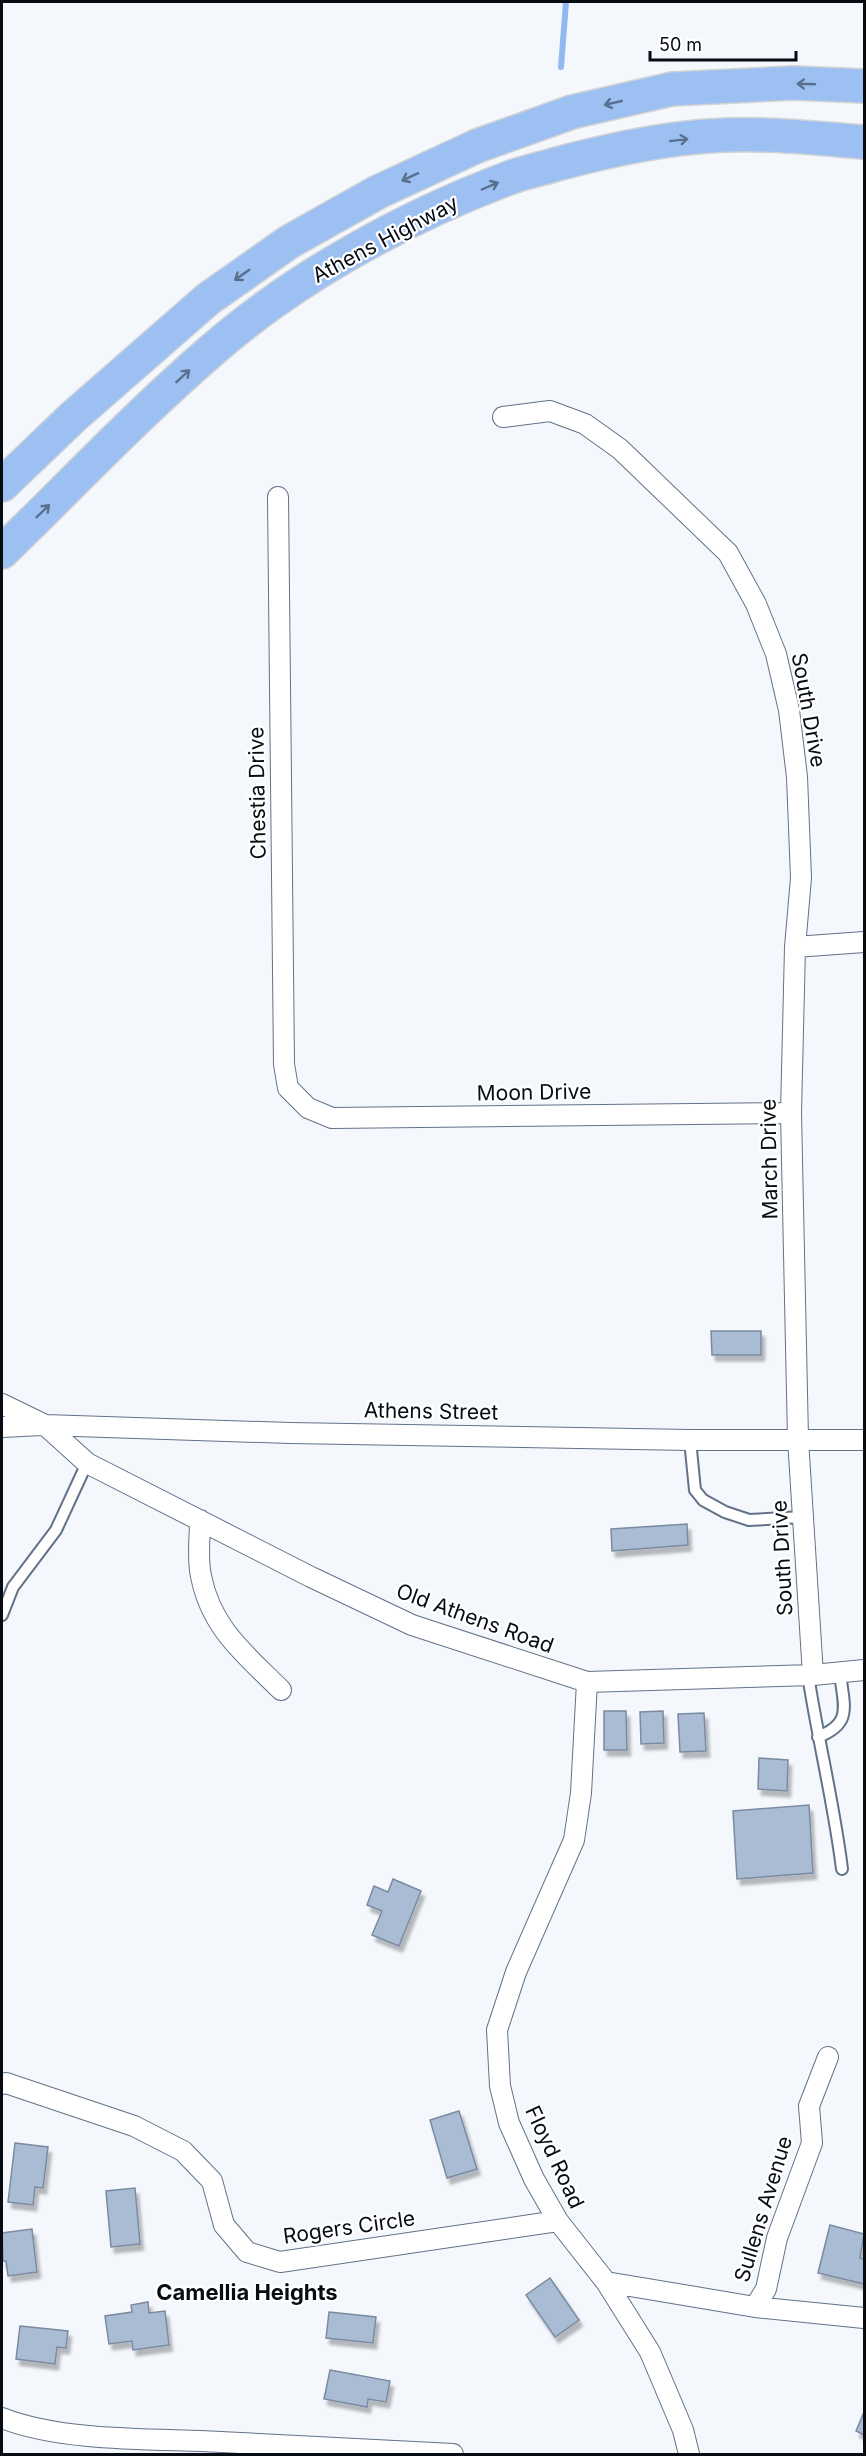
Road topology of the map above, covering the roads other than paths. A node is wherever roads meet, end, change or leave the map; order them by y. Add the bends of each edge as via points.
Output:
1 (864, 86) edge
2 (864, 142) edge
3 (503, 417) dead end
4 (2, 485) edge
5 (278, 496) dead end
6 (2, 552) edge
7 (864, 942) edge
8 (795, 947) junction
9 (288, 1088) joint
10 (791, 1113) junction
11 (2, 1404) edge
12 (45, 1425) junction
13 (2, 1427) edge
14 (798, 1439) junction
15 (690, 1440) junction
16 (864, 1440) edge
17 (87, 1463) junction
18 (803, 1517) junction
19 (200, 1520) junction
20 (2, 1615) edge
21 (864, 1670) edge
22 (840, 1672) junction
23 (810, 1675) junction
24 (587, 1682) junction
25 (281, 1690) dead end
26 (818, 1737) junction
27 (842, 1869) dead end
28 (828, 2057) dead end
29 (2, 2084) edge
30 (558, 2221) junction
31 (606, 2282) junction
32 (755, 2307) junction
33 (864, 2318) edge
34 (2, 2418) edge
35 (453, 2454) edge
36 (689, 2454) edge

1 -> 4 highway, Athens Highway via 794,83 672,89 572,112 477,146 387,188 289,242 208,299
6 -> 2 highway, Athens Highway via 212,349 326,268 456,200 511,177 645,144 710,136 790,136
3 - 8 street, South Drive via 550,411 585,424 620,449 728,553 756,604 776,654 789,710 797,777 801,878
5 - 9 street, Chestia Drive via 284,1064
7 - 8 street
8 - 10 street, March Drive
9 - 10 street, Moon Drive via 308,1108 332,1118
10 - 14 street, March Drive
11 - 12 street, Athens Street
12 - 13 street
12 - 15 street, Athens Street
12 - 17 street, Old Athens Road
14 - 15 street, Athens Street
14 - 16 street, Athens Street
14 - 18 street, South Drive
15 - 18 lane via 695,1490 703,1500 749,1520
17 - 19 street, Old Athens Road
17 - 20 lane via 56,1530 13,1587
18 - 23 street, South Drive
19 - 24 street, Old Athens Road via 412,1625
19 - 25 street via 200,1574 210,1610 223,1630
21 - 22 street, Old Athens Road
22 - 23 street, Old Athens Road
22 - 26 lane via 844,1717 834,1730
23 - 24 street, Old Athens Road
23 - 26 lane
24 - 30 street, Floyd Road via 581,1793 574,1840 516,1972 497,2030 500,2086 509,2123
26 - 27 lane
28 - 32 street, Sullens Avenue via 809,2106 812,2144 777,2238 766,2289
29 - 30 street, Rogers Circle via 134,2126 183,2151 212,2181 224,2225 247,2252 280,2262
30 - 31 street, Floyd Road
31 - 32 street
31 - 36 street, Floyd Road via 650,2352
32 - 33 street
34 - 35 street via 21,2425 104,2437

